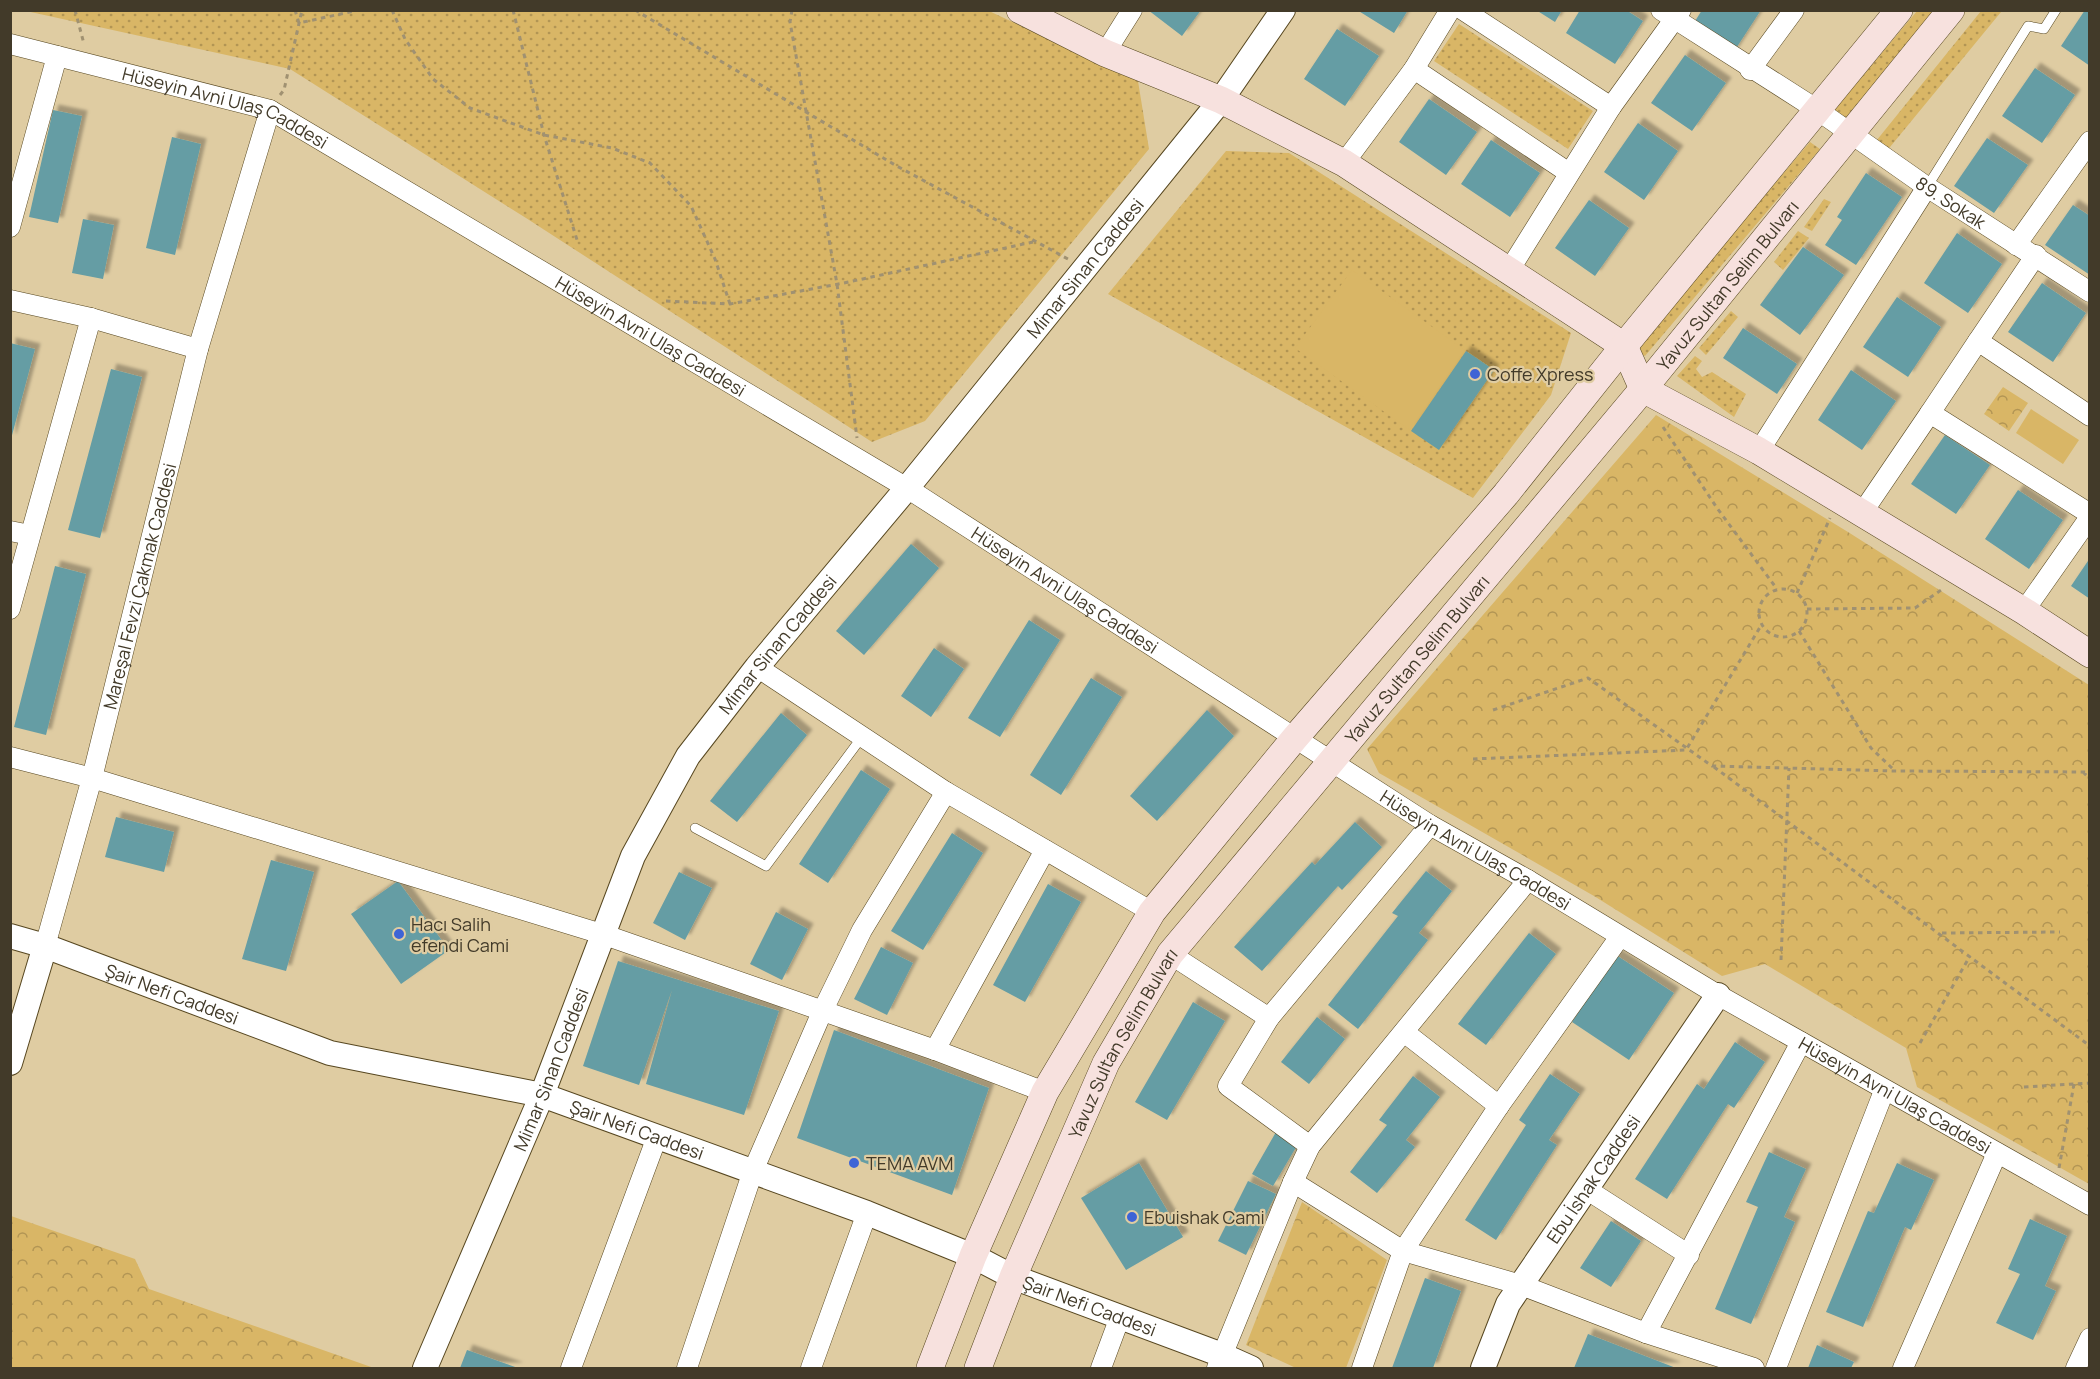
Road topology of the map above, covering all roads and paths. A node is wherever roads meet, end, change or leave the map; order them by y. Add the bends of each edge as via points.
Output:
1 (75, 10) edge
2 (295, 10) edge
3 (302, 10) edge
4 (359, 10) edge
5 (392, 10) edge
6 (513, 10) edge
7 (635, 10) edge
8 (792, 10) edge
9 (1020, 10) edge
10 (1131, 10) edge
11 (1283, 10) edge
12 (1450, 10) edge
13 (1463, 10) edge
14 (1794, 10) edge
15 (1899, 10) edge
16 (1952, 10) edge
17 (2056, 10) edge
18 (1672, 14) edge
19 (299, 23) junction
20 (10, 44) edge
21 (1105, 53) junction
22 (57, 56) junction
23 (90, 64) junction
24 (1414, 69) junction
25 (1750, 70) junction
26 (1221, 100) junction
27 (1611, 107) junction
28 (270, 110) junction
29 (1816, 110) junction
30 (807, 113) junction
31 (1851, 134) junction
32 (544, 135) junction
33 (2090, 141) edge
34 (1344, 164) junction
35 (2083, 166) edge
36 (1569, 173) junction
37 (1927, 187) junction
38 (10, 227) edge
39 (1035, 241) junction
40 (579, 243) dead end
41 (2016, 245) junction
42 (2036, 255) junction
43 (1084, 269) junction
44 (1510, 269) junction
45 (837, 284) junction
46 (2090, 292) edge
47 (10, 300) edge
48 (666, 301) dead end
49 (730, 304) junction
50 (90, 318) junction
51 (1978, 341) junction
52 (1623, 346) junction
53 (198, 349) junction
54 (1643, 389) junction
55 (1930, 413) junction
56 (2090, 416) edge
57 (1662, 425) dead end
58 (1759, 451) junction
59 (860, 460) junction
60 (907, 488) junction
61 (1839, 499) junction
62 (1863, 513) junction
63 (2090, 516) edge
64 (10, 531) edge
65 (30, 536) junction
66 (1963, 576) junction
67 (1777, 589) junction
68 (1797, 593) junction
69 (10, 609) edge
70 (1807, 609) junction
71 (2025, 611) junction
72 (1762, 624) junction
73 (1799, 631) junction
74 (2090, 654) edge
75 (757, 667) junction
76 (1493, 710) dead end
77 (862, 737) junction
78 (1294, 739) junction
79 (1686, 750) junction
80 (10, 757) edge
81 (1473, 759) dead end
82 (1331, 764) junction
83 (1712, 765) junction
84 (1789, 768) junction
85 (1896, 771) junction
86 (2083, 772) junction
87 (2090, 772) edge
88 (92, 778) junction
89 (2090, 779) edge
90 (946, 792) junction
91 (1787, 820) junction
92 (1430, 825) junction
93 (695, 828) dead end
94 (1044, 850) junction
95 (1528, 880) junction
96 (1152, 912) junction
97 (2060, 932) dead end
98 (1940, 933) junction
99 (605, 935) junction
100 (10, 936) edge
101 (1619, 938) junction
102 (45, 946) junction
103 (1170, 954) junction
104 (1970, 956) junction
105 (1781, 960) dead end
106 (1718, 995) junction
107 (822, 1012) junction
108 (1269, 1018) junction
109 (1404, 1032) junction
110 (1801, 1042) junction
111 (1920, 1043) dead end
112 (2090, 1046) edge
113 (935, 1050) junction
114 (10, 1064) edge
115 (2090, 1083) edge
116 (2074, 1084) junction
117 (2024, 1087) dead end
118 (1884, 1091) junction
119 (1045, 1092) junction
120 (542, 1095) junction
121 (1499, 1106) junction
122 (657, 1137) junction
123 (1310, 1146) junction
124 (1997, 1153) junction
125 (753, 1171) junction
126 (1293, 1182) junction
127 (2055, 1186) junction
128 (1586, 1189) junction
129 (2090, 1205) edge
130 (867, 1213) junction
131 (1403, 1251) junction
132 (1689, 1255) junction
133 (973, 1256) junction
134 (1013, 1277) junction
135 (1521, 1285) junction
136 (1120, 1317) junction
137 (1646, 1333) junction
138 (2090, 1338) edge
139 (1220, 1362) edge
140 (425, 1368) edge
141 (571, 1368) edge
142 (687, 1368) edge
143 (811, 1368) edge
144 (930, 1368) edge
145 (978, 1368) edge
146 (1101, 1368) edge
147 (1251, 1368) edge
148 (1362, 1368) edge
149 (1483, 1368) edge
150 (1754, 1368) edge
151 (1776, 1368) edge
152 (1903, 1368) edge
153 (2076, 1368) edge

1 - 23 path
2 - 19 path
3 - 19 path
4 - 19 path
5 - 32 path via 405,39 434,80 470,108
6 - 32 path
7 - 30 path
8 - 30 path via 790,22
9 - 21 main road
10 - 21 street
11 - 26 street, Mimar Sinan Caddesi
12 - 24 street
13 - 27 street
14 - 25 street
15 - 29 main road
16 - 31 main road, Yavuz Sultan Selim Bulvarı
17 - 37 lane via 2044,29 2028,26
18 - 25 street, 89. Sokak
18 - 27 street
19 - 28 path via 284,90
20 - 22 street, Hüseyin Avni Ulaş Caddesi
21 - 26 main road
22 - 23 street, Hüseyin Avni Ulaş Caddesi
22 - 38 street
23 - 28 street, Hüseyin Avni Ulaş Caddesi
24 - 34 street
24 - 36 street
25 - 29 street, 89. Sokak
26 - 34 main road
26 - 43 street, Mimar Sinan Caddesi
27 - 36 street
28 - 53 street, Mareşal Fevzi Çakmak Caddesi
28 - 59 street, Hüseyin Avni Ulaş Caddesi
29 - 31 street, 89. Sokak
29 - 52 main road
30 - 39 path
30 - 45 path
31 - 37 street, 89. Sokak
31 - 54 main road, Yavuz Sultan Selim Bulvarı
32 - 40 path
32 - 49 path via 612,148 650,164 691,206
33 - 35 street
34 - 44 main road
35 - 41 street
36 - 44 street
37 - 41 street, 89. Sokak
37 - 58 street
39 - 43 path
39 - 45 path
41 - 42 street, 89. Sokak
42 - 46 street, 89. Sokak
42 - 51 street
43 - 60 street, Mimar Sinan Caddesi
44 - 52 main road
45 - 49 path
45 - 59 path
47 - 50 street
48 - 49 path
50 - 53 street
50 - 65 street
51 - 55 street
51 - 56 street
52 - 54 main road
52 - 78 main road via 1506,494
53 - 88 street, Mareşal Fevzi Çakmak Caddesi
54 - 58 main road
54 - 82 main road, Yavuz Sultan Selim Bulvarı
55 - 62 street
55 - 63 street
57 - 67 path
58 - 61 main road
59 - 60 street, Hüseyin Avni Ulaş Caddesi
60 - 75 street, Mimar Sinan Caddesi
60 - 78 street, Hüseyin Avni Ulaş Caddesi
61 - 62 main road
61 - 68 path
62 - 66 main road
63 - 71 street
64 - 65 street
65 - 69 street
66 - 70 path via 1915,608
66 - 71 main road
67 - 68 path
67 - 72 path via 1760,606
68 - 70 path
70 - 73 path
71 - 74 main road
72 - 73 path via 1777,636
72 - 79 path
73 - 85 path via 1871,748
75 - 77 street
75 - 99 street, Mimar Sinan Caddesi via 688,756 633,856
76 - 79 path via 1587,678
77 - 90 street
77 - 93 lane via 766,866
78 - 82 street, Hüseyin Avni Ulaş Caddesi
78 - 96 main road
79 - 81 path
79 - 83 path
80 - 88 street
82 - 92 street, Hüseyin Avni Ulaş Caddesi
82 - 103 main road, Yavuz Sultan Selim Bulvarı
83 - 84 path
83 - 91 path
84 - 85 path
84 - 91 path
85 - 86 path
86 - 87 path
86 - 89 path
88 - 99 street
88 - 102 street, Mareşal Fevzi Çakmak Caddesi
90 - 94 street
90 - 107 street via 862,930
91 - 98 path
91 - 105 path
92 - 95 street, Hüseyin Avni Ulaş Caddesi
92 - 108 street
94 - 96 street
94 - 113 street
95 - 101 street, Hüseyin Avni Ulaş Caddesi
95 - 109 street
96 - 119 main road
97 - 98 path
98 - 104 path
99 - 107 street
99 - 120 street, Mimar Sinan Caddesi
100 - 102 street, Şair Nefi Caddesi
101 - 106 street, Hüseyin Avni Ulaş Caddesi
101 - 121 street
102 - 114 street, Mareşal Fevzi Çakmak Caddesi
102 - 120 street, Şair Nefi Caddesi via 330,1053
103 - 108 street
103 - 134 main road, Yavuz Sultan Selim Bulvarı via 1107,1063
104 - 111 path
104 - 112 path
106 - 110 street, Hüseyin Avni Ulaş Caddesi
106 - 128 street, Ebu İshak Caddesi
107 - 113 street
107 - 125 street
108 - 123 street via 1228,1086
109 - 121 street
109 - 123 street
110 - 118 street, Hüseyin Avni Ulaş Caddesi
110 - 132 street
113 - 119 street
115 - 116 path
116 - 117 path
116 - 127 path
118 - 124 street, Hüseyin Avni Ulaş Caddesi
118 - 151 street
119 - 133 main road
120 - 122 street, Şair Nefi Caddesi
120 - 140 street, Mimar Sinan Caddesi
121 - 131 street
122 - 125 street, Şair Nefi Caddesi
122 - 141 street
123 - 126 street
124 - 127 street, Hüseyin Avni Ulaş Caddesi
124 - 152 street
125 - 130 street, Şair Nefi Caddesi
125 - 142 street
126 - 131 street
126 - 139 street
127 - 129 street, Hüseyin Avni Ulaş Caddesi
128 - 132 street
128 - 135 street, Ebu İshak Caddesi
130 - 133 street, Şair Nefi Caddesi
130 - 143 street
131 - 135 street
131 - 148 street
132 - 137 street
133 - 134 street, Şair Nefi Caddesi
133 - 144 main road
134 - 136 street, Şair Nefi Caddesi
134 - 145 main road, Yavuz Sultan Selim Bulvarı
135 - 137 street
135 - 149 street, Ebu İshak Caddesi via 1508,1304
136 - 139 street, Şair Nefi Caddesi
136 - 146 street
137 - 150 street
138 - 153 street
139 - 147 street, Şair Nefi Caddesi

